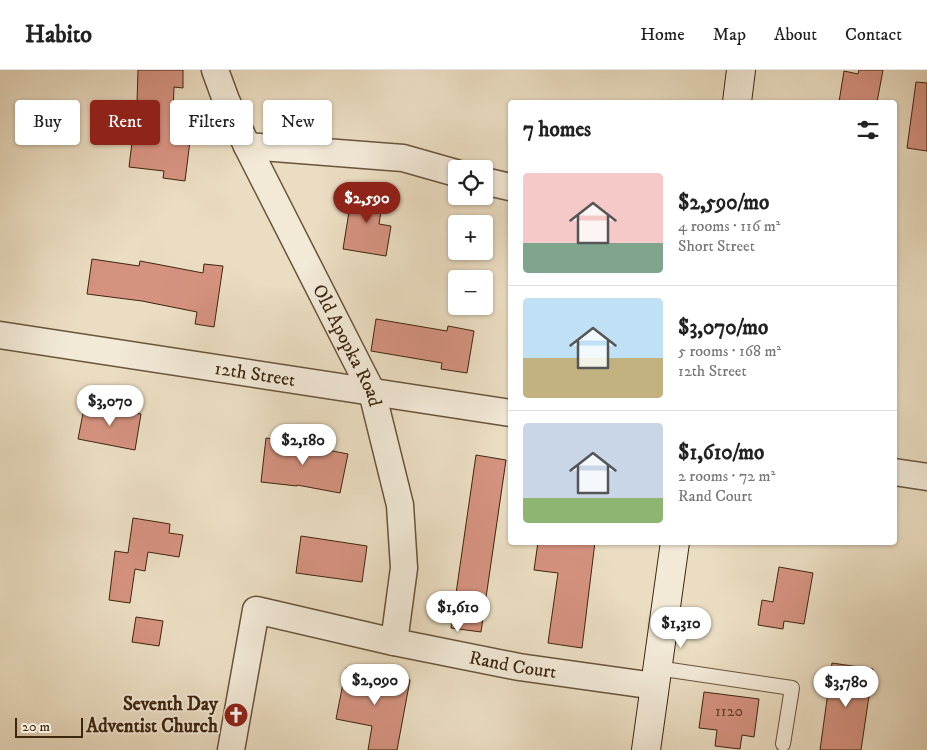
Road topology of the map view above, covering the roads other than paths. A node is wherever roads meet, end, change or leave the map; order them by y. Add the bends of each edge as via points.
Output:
1 (215, 70) edge
2 (741, 70) edge
3 (737, 100) edge
4 (247, 146) junction
5 (448, 171) edge
6 (493, 182) edge
7 (508, 186) edge
8 (0, 335) edge
9 (372, 392) junction
10 (508, 413) edge
11 (897, 472) edge
12 (927, 477) edge
13 (675, 545) edge
14 (394, 642) junction
15 (656, 677) junction
16 (783, 744) dead end
17 (231, 750) edge
18 (646, 750) edge

1 - 4 street, Old Apopka Road
2 - 3 main road
4 - 5 street via 403,158
4 - 9 street, Old Apopka Road
6 - 7 street
8 - 9 street, 12th Street
9 - 10 street, 12th Street
9 - 14 street, Old Apopka Road via 400,505 404,568
11 - 12 street
13 - 15 main road
14 - 15 street, Rand Court via 519,666
14 - 17 street, Rand Court via 256,610
15 - 16 lane via 792,688
15 - 18 main road

